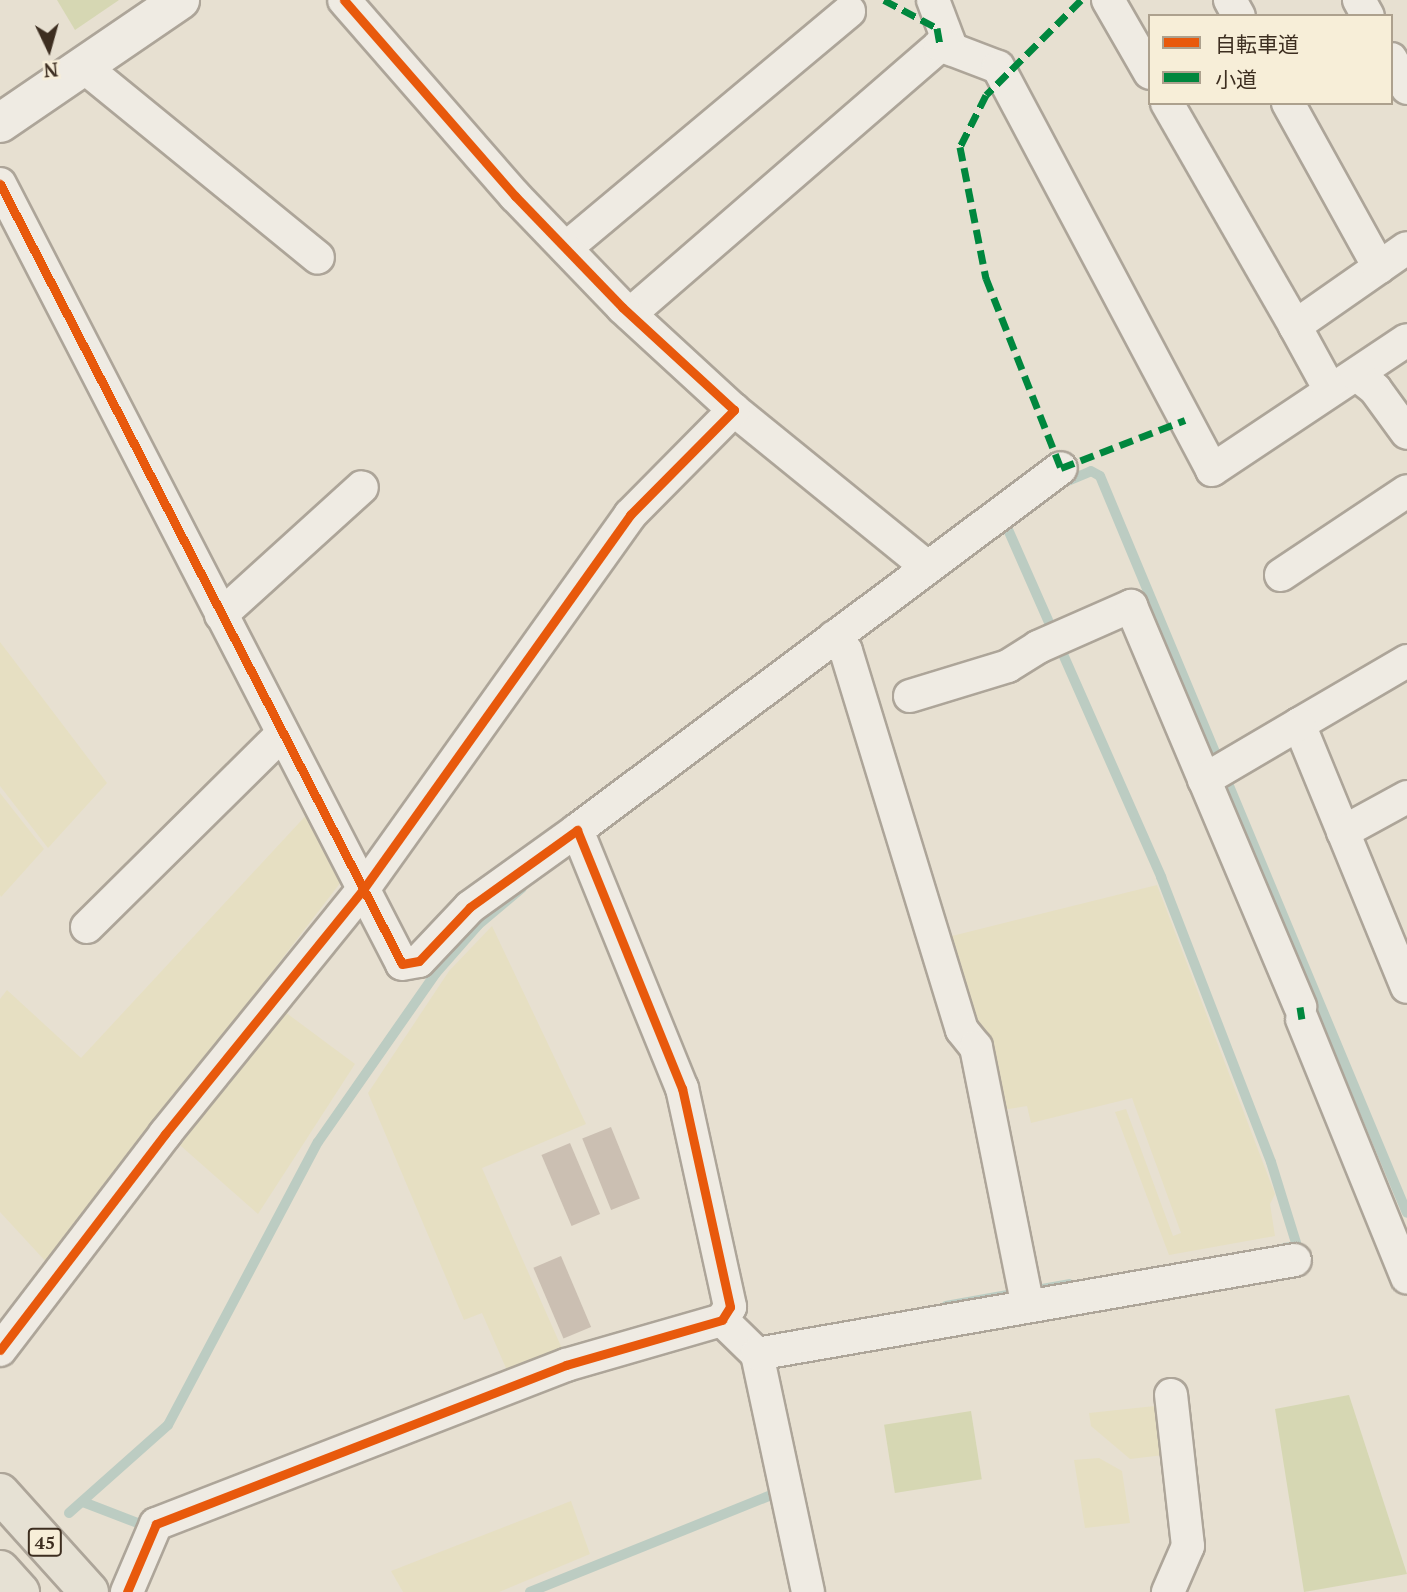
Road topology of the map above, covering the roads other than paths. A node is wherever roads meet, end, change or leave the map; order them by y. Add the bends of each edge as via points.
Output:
1 (180, 0) edge
2 (344, 0) edge
3 (933, 0) edge
4 (1108, 0) edge
5 (849, 11) dead end
6 (952, 50) junction
7 (1393, 63) edge
8 (83, 66) junction
9 (1148, 69) edge
10 (1407, 88) edge
11 (1168, 105) edge
12 (1289, 105) edge
13 (0, 123) edge
14 (0, 184) edge
15 (566, 248) junction
16 (1407, 248) edge
17 (318, 258) dead end
18 (1379, 267) junction
19 (631, 314) junction
20 (1295, 326) junction
21 (1407, 340) edge
22 (1344, 382) junction
23 (734, 410) junction
24 (1407, 433) edge
25 (1061, 468) dead end
26 (362, 487) dead end
27 (1407, 491) edge
28 (927, 567) junction
29 (1281, 575) dead end
30 (221, 615) junction
31 (839, 642) junction
32 (1407, 661) edge
33 (910, 696) dead end
34 (1299, 724) junction
35 (282, 734) junction
36 (1218, 772) junction
37 (1407, 797) edge
38 (1343, 832) junction
39 (581, 838) junction
40 (362, 891) junction
41 (88, 928) dead end
42 (1404, 972) edge
43 (1295, 1260) dead end
44 (1407, 1278) edge
45 (1025, 1295) junction
46 (722, 1320) junction
47 (0, 1350) edge
48 (757, 1354) junction
49 (1171, 1395) dead end
50 (0, 1493) edge
51 (0, 1570) edge
52 (20, 1592) edge
53 (89, 1592) edge
54 (127, 1592) edge
55 (808, 1592) edge
56 (1168, 1592) edge

1 - 8 street
2 - 15 street
3 - 6 street
4 - 9 street
5 - 15 street
6 - 19 street via 940,45
6 - 22 street via 998,67 1212,470
7 - 10 street
8 - 13 street
8 - 17 street
11 - 20 street
12 - 18 street
14 - 30 street
15 - 19 street
16 - 18 street
18 - 20 street
19 - 23 street
20 - 22 street
21 - 22 street
22 - 24 street via 1375,389
23 - 28 street
23 - 40 street via 630,515
25 - 28 street
26 - 30 street
27 - 29 street
28 - 31 street
30 - 35 street
31 - 39 street
31 - 45 street via 962,1030 976,1047
32 - 34 street
33 - 36 street via 1008,666 1131,606
34 - 36 street
34 - 38 street
35 - 40 street
35 - 41 street
36 - 44 street via 1301,1013
37 - 38 street
38 - 42 street
39 - 40 street via 470,907 419,961 402,964
39 - 46 street via 682,1088 730,1307
40 - 47 street via 165,1134
43 - 45 street
45 - 48 street
46 - 48 street
46 - 54 street via 566,1365 156,1524
48 - 55 street
49 - 56 street via 1188,1546
50 - 53 main road, 45
51 - 52 main road

